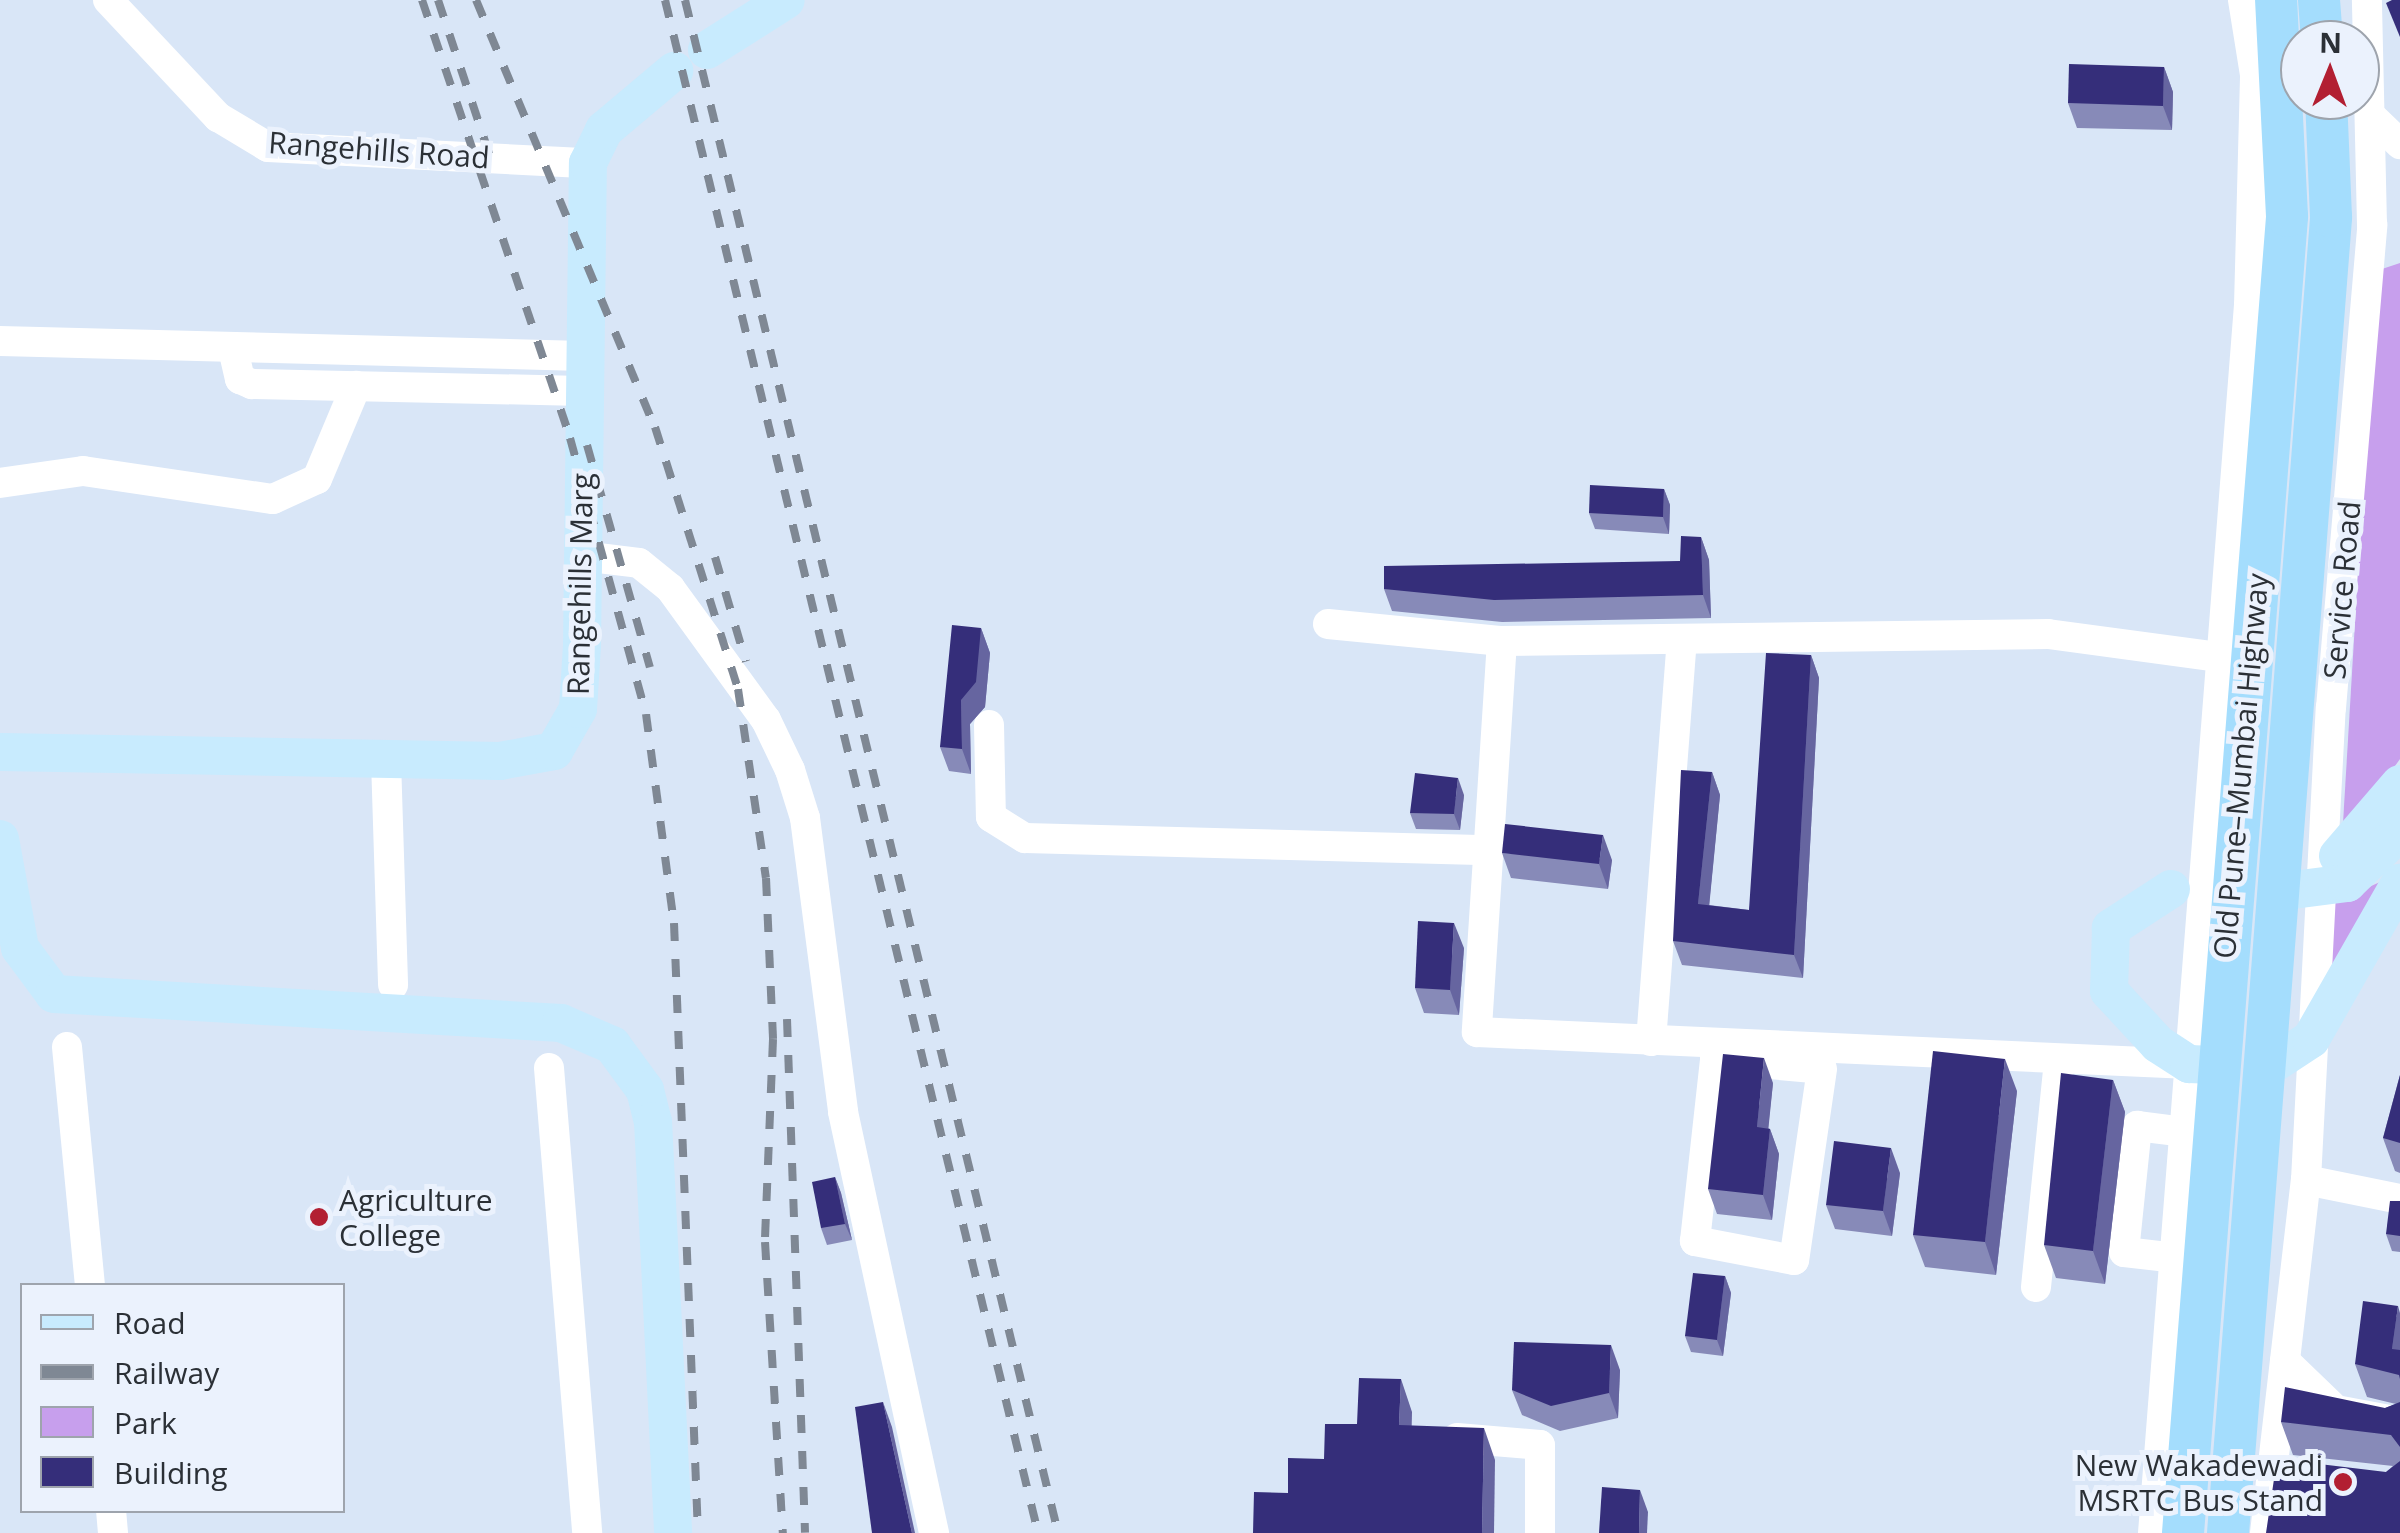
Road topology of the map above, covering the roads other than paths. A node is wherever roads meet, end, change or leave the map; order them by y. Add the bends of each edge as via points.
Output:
1 (108, 0) edge
2 (786, 0) edge
3 (2243, 0) edge
4 (2276, 0) edge
5 (707, 50) dead end
6 (674, 71) dead end
7 (2327, 120) edge
8 (2370, 120) edge
9 (2374, 120) edge
10 (2400, 144) edge
11 (588, 164) junction
12 (0, 341) edge
13 (232, 349) junction
14 (582, 373) junction
15 (356, 386) junction
16 (0, 483) edge
17 (582, 556) junction
18 (1328, 624) dead end
19 (1502, 641) junction
20 (1682, 642) junction
21 (2219, 657) junction
22 (989, 725) dead end
23 (0, 752) edge
24 (386, 760) junction
25 (2400, 784) edge
26 (2400, 832) edge
27 (0, 839) edge
28 (1489, 850) junction
29 (2338, 856) dead end
30 (2400, 883) edge
31 (2170, 889) dead end
32 (2320, 890) junction
33 (2277, 892) junction
34 (393, 985) dead end
35 (2311, 1039) junction
36 (1651, 1041) junction
37 (68, 1048) dead end
38 (1717, 1052) junction
39 (2059, 1060) junction
40 (2202, 1065) junction
41 (2270, 1066) junction
42 (550, 1068) dead end
43 (2184, 1132) junction
44 (2306, 1180) junction
45 (2400, 1198) edge
46 (2176, 1258) junction
47 (90, 1283) edge
48 (2036, 1287) dead end
49 (2285, 1361) junction
50 (2400, 1422) edge
51 (1457, 1438) edge
52 (2272, 1471) junction
53 (2308, 1475) edge
54 (587, 1533) edge
55 (673, 1533) edge
56 (934, 1533) edge
57 (1540, 1533) edge
58 (2153, 1533) edge
59 (2183, 1533) edge
60 (2228, 1533) edge
61 (2265, 1533) edge

1 - 11 street, Rangehills Road via 218,117 268,147
2 - 5 main road
3 - 21 street via 2256,75 2249,306
4 - 40 highway, Old Pune–Mumbai Highway via 2287,216
6 - 11 main road, Rangehills Marg via 604,130
7 - 33 highway, Old Pune–Mumbai Highway via 2331,217
8 - 32 street, Service Road via 2372,225
9 - 10 street
11 - 14 main road, Rangehills Marg
12 - 13 street
13 - 14 street
13 - 15 street via 245,382
14 - 15 street
14 - 17 main road, Rangehills Marg
15 - 16 street via 317,479 273,499 83,471
17 - 24 main road, Rangehills Marg via 578,709 554,751 500,761
17 - 56 street via 639,564 670,588 790,770 805,818 843,1112
18 - 19 street
19 - 20 street
19 - 28 street
20 - 21 street via 1976,631
20 - 36 street
21 - 40 street
22 - 28 street via 991,817 1025,838
23 - 24 main road, Rangehills Marg
24 - 34 street
25 - 29 main road
26 - 32 main road via 2365,874
27 - 55 main road via 20,948 54,994 561,1023 612,1045 645,1090 653,1120
28 - 36 street via 1477,1032
30 - 35 main road
31 - 40 main road via 2110,928 2105,971 2118,1009
32 - 33 main road
32 - 35 street, Service Road
33 - 41 highway, Old Pune–Mumbai Highway
35 - 41 main road
35 - 44 street, Service Road
36 - 38 street
37 - 47 street
38 - 38 street via 1695,1241 1794,1260 1822,1069
38 - 39 street
39 - 40 street
39 - 48 street
40 - 43 street
40 - 59 highway, Old Pune–Mumbai Highway
41 - 60 highway, Old Pune–Mumbai Highway
42 - 54 street
43 - 46 street
43 - 46 street via 2137,1126 2124,1252
44 - 45 street
44 - 49 street, Service Road
46 - 58 street
49 - 50 street via 2336,1410
49 - 52 street, Service Road
51 - 57 street via 1540,1445
52 - 53 street
52 - 61 street, Service Road

